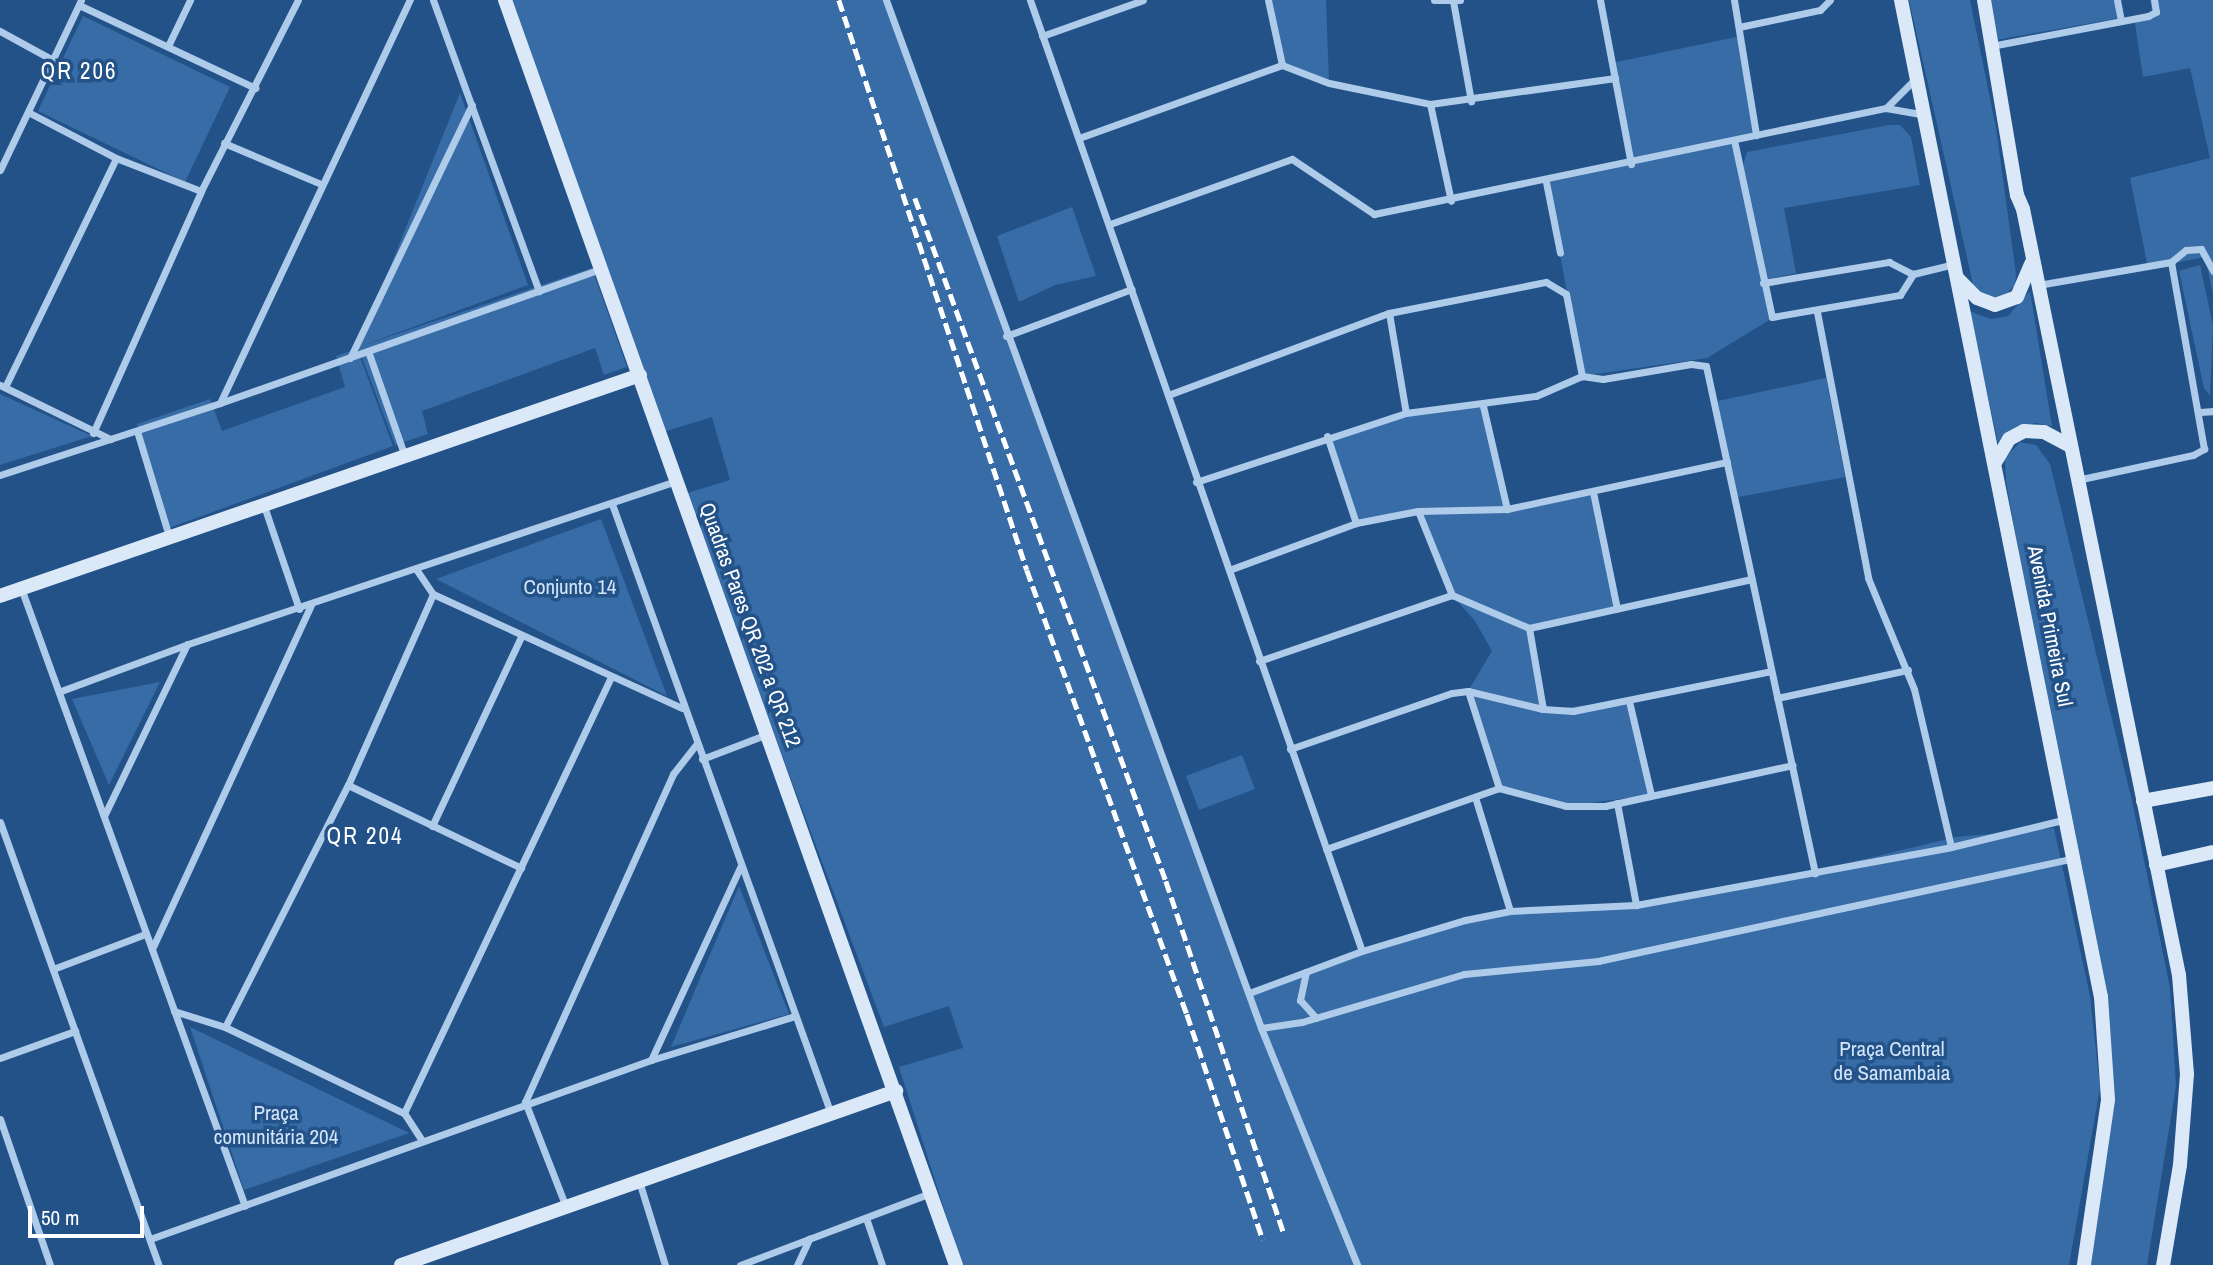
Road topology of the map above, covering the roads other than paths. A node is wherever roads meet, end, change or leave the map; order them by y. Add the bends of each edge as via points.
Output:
1 (190, 0) edge
2 (298, 0) edge
3 (410, 0) edge
4 (433, 0) edge
5 (505, 0) edge
6 (886, 0) edge
7 (1030, 0) edge
8 (1143, 0) edge
9 (1268, 0) edge
10 (1434, 0) edge
11 (1600, 0) edge
12 (1734, 0) edge
13 (1830, 0) edge
14 (1901, 0) edge
15 (1984, 0) edge
16 (2117, 0) edge
17 (2154, 0) edge
18 (1457, 1) edge
19 (80, 3) edge
20 (2120, 21) junction
21 (1740, 27) junction
22 (0, 32) edge
23 (1042, 36) junction
24 (168, 46) junction
25 (1991, 46) junction
26 (53, 60) junction
27 (1282, 65) junction
28 (1917, 76) junction
29 (1615, 78) junction
30 (255, 88) junction
31 (1471, 101) junction
32 (1430, 104) junction
33 (472, 105) junction
34 (1886, 108) junction
35 (28, 112) junction
36 (1925, 115) junction
37 (1756, 135) junction
38 (1079, 138) junction
39 (1734, 140) junction
40 (224, 143) junction
41 (116, 158) junction
42 (1631, 164) junction
43 (0, 170) edge
44 (1546, 182) junction
45 (321, 184) junction
46 (201, 191) junction
47 (1451, 201) junction
48 (1110, 224) junction
49 (1560, 253) dead end
50 (2032, 259) junction
51 (2171, 262) junction
52 (602, 268) junction
53 (1955, 271) junction
54 (2213, 271) edge
55 (1913, 274) junction
56 (1763, 283) junction
57 (2038, 285) junction
58 (1132, 289) junction
59 (539, 291) junction
60 (1817, 312) junction
61 (1389, 313) junction
62 (1006, 336) junction
63 (368, 351) junction
64 (350, 358) junction
65 (640, 375) junction
66 (1582, 376) junction
67 (3, 386) edge
68 (1168, 395) junction
69 (220, 404) junction
70 (1483, 406) junction
71 (2213, 411) edge
72 (2200, 412) junction
73 (1406, 413) junction
74 (138, 431) junction
75 (93, 433) junction
76 (1327, 436) junction
77 (111, 439) junction
78 (2070, 446) junction
79 (404, 454) junction
80 (1727, 462) junction
81 (1996, 463) junction
82 (0, 475) edge
83 (2077, 480) junction
84 (676, 481) junction
85 (1196, 482) junction
86 (1593, 492) junction
87 (263, 503) junction
88 (612, 504) junction
89 (1507, 509) junction
90 (1418, 511) junction
91 (1356, 523) junction
92 (169, 536) junction
93 (416, 569) junction
94 (1228, 570) junction
95 (1752, 579) junction
96 (21, 588) junction
97 (433, 594) junction
98 (1452, 594) junction
99 (0, 596) edge
100 (311, 605) junction
101 (299, 609) junction
102 (1617, 609) junction
103 (1530, 628) junction
104 (522, 635) junction
105 (188, 644) junction
106 (1259, 661) junction
107 (1908, 670) junction
108 (1771, 671) junction
109 (611, 678) junction
110 (61, 691) junction
111 (1468, 691) junction
112 (1777, 698) junction
113 (1629, 701) junction
114 (682, 708) junction
115 (1543, 709) junction
116 (768, 733) junction
117 (696, 745) junction
118 (1290, 749) junction
119 (702, 759) junction
120 (1793, 765) junction
121 (348, 785) junction
122 (1499, 788) junction
123 (2213, 788) edge
124 (1651, 795) junction
125 (1475, 797) junction
126 (2143, 801) junction
127 (1617, 803) junction
128 (104, 816) junction
129 (2068, 819) junction
130 (0, 822) edge
131 (432, 826) junction
132 (1951, 847) junction
133 (1326, 849) junction
134 (2213, 852) edge
135 (2075, 857) junction
136 (2156, 864) junction
137 (740, 867) junction
138 (521, 868) junction
139 (1815, 873) junction
140 (1636, 905) junction
141 (1510, 911) junction
142 (145, 934) junction
143 (152, 949) junction
144 (1362, 951) junction
145 (53, 969) junction
146 (1306, 972) junction
147 (1249, 993) junction
148 (174, 1011) junction
149 (795, 1016) junction
150 (1317, 1018) junction
151 (225, 1027) junction
152 (1261, 1028) junction
153 (75, 1031) junction
154 (0, 1058) edge
155 (651, 1059) junction
156 (895, 1091) junction
157 (525, 1102) junction
158 (404, 1112) junction
159 (831, 1114) junction
160 (0, 1119) edge
161 (421, 1139) junction
162 (639, 1181) junction
163 (931, 1193) junction
164 (244, 1206) junction
165 (566, 1207) junction
166 (866, 1218) junction
167 (150, 1239) junction
168 (809, 1239) junction
169 (50, 1265) edge
170 (159, 1265) edge
171 (401, 1265) edge
172 (665, 1265) edge
173 (740, 1265) edge
174 (797, 1265) edge
175 (882, 1265) edge
176 (956, 1265) edge
177 (1357, 1265) edge
178 (2084, 1265) edge
179 (2163, 1265) edge

1 - 24 street
2 - 30 street
3 - 45 street
4 - 33 street
5 - 52 main road, Quadras Pares QR 202 a QR 212
6 - 62 street
7 - 23 street
8 - 23 street
9 - 27 street
10 - 18 street
11 - 29 street
12 - 21 street
13 - 21 street via 1820,10
14 - 28 main road, Avenida Primeira Sul
15 - 25 main road
16 - 20 street
17 - 20 street via 2154,14
18 - 31 street
19 - 24 street
19 - 26 street
20 - 25 street
21 - 37 street
22 - 26 street
23 - 38 street
24 - 30 street
25 - 50 main road
26 - 35 street
27 - 32 street via 1329,82
27 - 38 street
28 - 34 street
28 - 36 main road, Avenida Primeira Sul
29 - 31 street
29 - 42 street
30 - 40 street
31 - 32 street
32 - 47 street
33 - 59 street
33 - 64 street
34 - 36 street
34 - 37 street
35 - 41 street
35 - 43 street
36 - 53 main road, Avenida Primeira Sul
37 - 39 street
38 - 48 street
39 - 42 street
39 - 56 street
40 - 45 street
40 - 46 street
41 - 46 street
41 - 67 street
42 - 44 street
44 - 47 street
44 - 49 street
45 - 69 street
46 - 75 street
47 - 48 street via 1374,214 1292,159
48 - 58 street
50 - 53 main road via 2017,297 1995,305 1975,296
50 - 57 main road
51 - 54 street via 2186,250 2201,249
51 - 57 street
51 - 72 street
52 - 59 street
52 - 65 main road, Quadras Pares QR 202 a QR 212
53 - 55 street
53 - 81 main road, Avenida Primeira Sul
55 - 56 street via 1889,262
55 - 60 street via 1900,295
56 - 60 street via 1772,317
57 - 78 main road
58 - 62 street
58 - 68 street
59 - 63 street
60 - 107 street via 1868,578
61 - 66 street via 1525,285 1557,285 1566,294
61 - 68 street
61 - 73 street
62 - 147 street
63 - 64 street
63 - 79 street
64 - 69 street
65 - 79 main road
65 - 84 main road, Quadras Pares QR 202 a QR 212
66 - 70 street via 1536,396
66 - 80 street via 1603,379 1690,364 1706,366
67 - 75 street
68 - 85 street
69 - 74 street
70 - 73 street
70 - 89 street
71 - 72 street
72 - 83 street via 2206,444 2198,454
73 - 76 street
74 - 77 street
74 - 92 street
75 - 77 street
76 - 85 street
76 - 91 street
77 - 82 street
78 - 81 main road via 2044,432 2024,432 2003,446
78 - 83 main road
79 - 87 main road
80 - 86 street
80 - 95 street
81 - 129 main road, Avenida Primeira Sul
83 - 126 main road
84 - 88 street
84 - 116 main road, Quadras Pares QR 202 a QR 212
85 - 94 street
86 - 89 street
86 - 102 street
87 - 92 main road
87 - 101 street
88 - 93 street
88 - 114 street
89 - 90 street
90 - 91 street
90 - 98 street
91 - 94 street
92 - 96 main road
93 - 97 street
93 - 100 street
94 - 106 street
95 - 102 street
95 - 108 street
96 - 99 main road
96 - 110 street
97 - 104 street
97 - 121 street
98 - 103 street
98 - 106 street
100 - 101 street
100 - 143 street
101 - 105 street
102 - 103 street
103 - 115 street
104 - 109 street
104 - 131 street
105 - 110 street
105 - 128 street
106 - 118 street
107 - 112 street
107 - 132 street
108 - 112 street
108 - 113 street
109 - 114 street
109 - 138 street
110 - 128 street
111 - 115 street
111 - 118 street via 1437,696
111 - 122 street
112 - 120 street
113 - 115 street via 1573,710
113 - 124 street
114 - 117 street
116 - 119 street
116 - 156 main road, Quadras Pares QR 202 a QR 212
117 - 119 street
117 - 157 street via 673,774
118 - 133 street
119 - 137 street
120 - 124 street
120 - 139 street
121 - 131 street
121 - 151 street
122 - 125 street
122 - 127 street via 1566,806
123 - 126 main road
124 - 127 street
125 - 133 street
125 - 141 street
126 - 136 main road
127 - 140 street
128 - 142 street
129 - 132 street
129 - 135 main road, Avenida Primeira Sul
130 - 145 street
131 - 138 street
132 - 139 street
133 - 144 street
134 - 136 main road
135 - 150 street via 1598,961 1464,974
135 - 178 main road, Avenida Primeira Sul via 2107,1046 2108,1100
136 - 179 main road via 2179,975 2187,1074 2180,1165
137 - 149 street
137 - 155 street
138 - 158 street
139 - 140 street
140 - 141 street
141 - 144 street
142 - 143 street
142 - 145 street
143 - 148 street
144 - 146 street
145 - 153 street
146 - 147 street
146 - 150 street via 1300,1000
147 - 152 street
148 - 151 street
148 - 164 street
149 - 155 street
149 - 159 street
150 - 152 street
151 - 158 street
152 - 177 street
153 - 154 street
153 - 167 street
155 - 157 street
156 - 159 main road
156 - 163 main road, Quadras Pares QR 202 a QR 212
157 - 161 street
157 - 165 street
158 - 161 street
159 - 162 main road
160 - 169 street
161 - 164 street
162 - 165 main road
162 - 172 street
163 - 166 street
163 - 176 main road, Quadras Pares QR 202 a QR 212
164 - 167 street
165 - 171 main road
166 - 168 street
166 - 175 street
167 - 170 street
168 - 173 street
168 - 174 street

